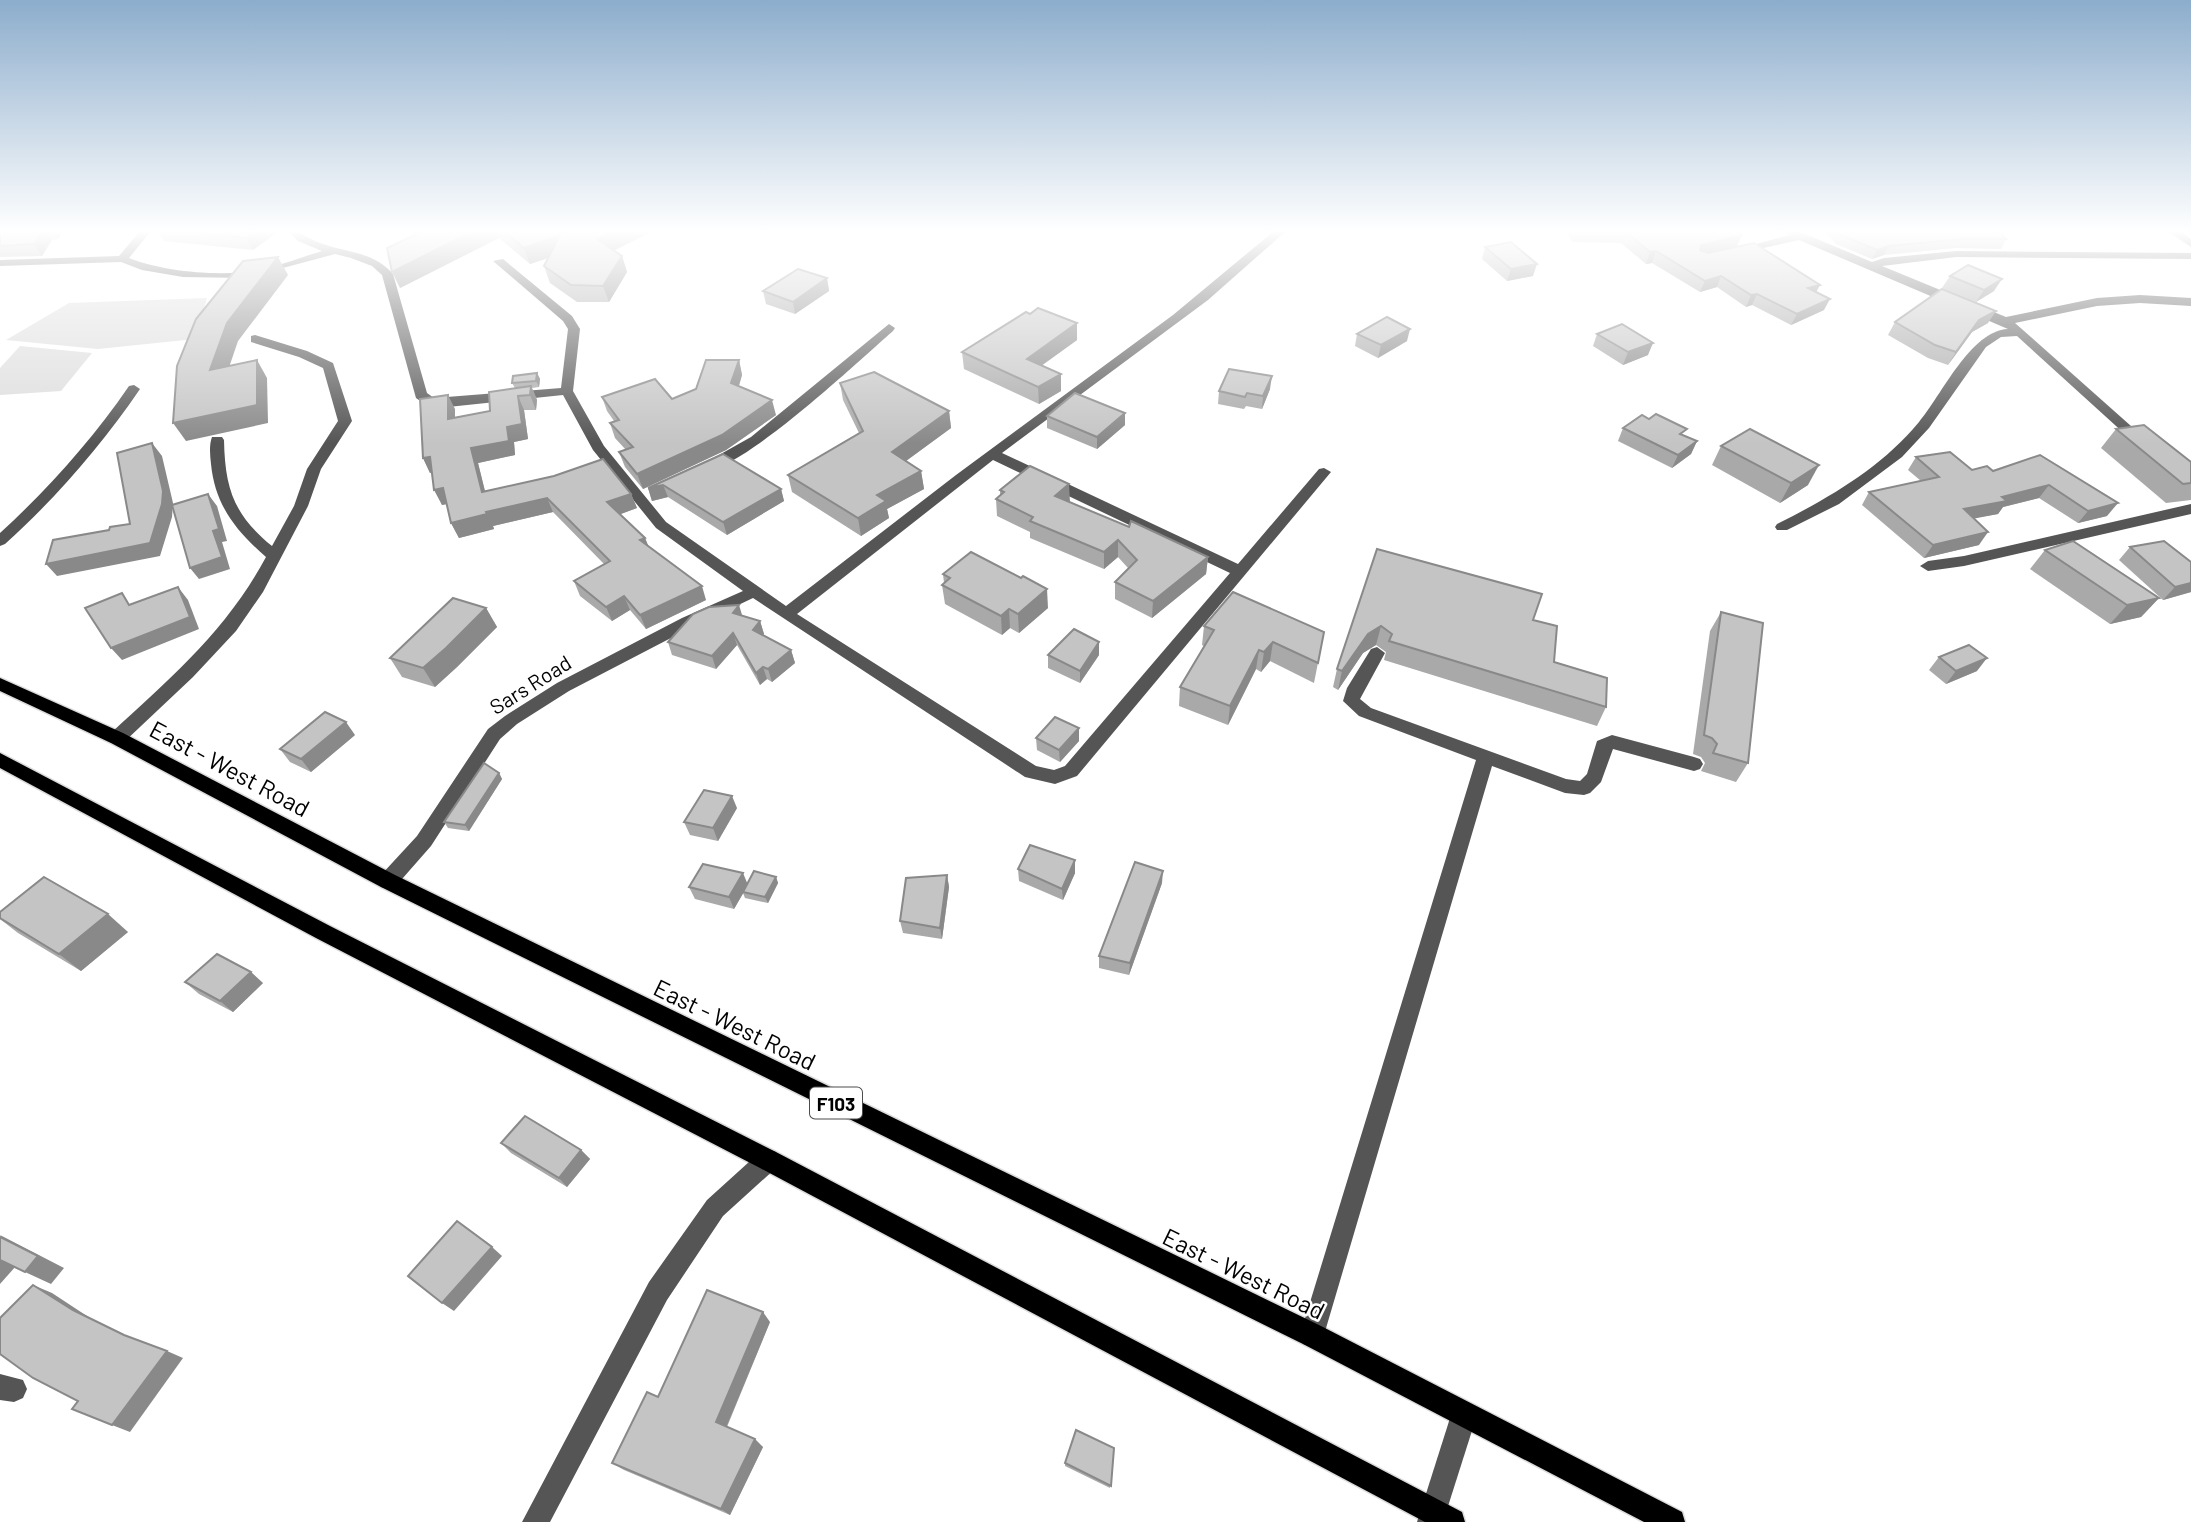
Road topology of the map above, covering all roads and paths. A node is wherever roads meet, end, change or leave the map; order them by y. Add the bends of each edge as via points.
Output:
1 (395, 302) edge
2 (548, 302) edge
3 (1196, 302) edge
4 (1958, 302) edge
5 (2097, 302) edge
6 (2005, 321) junction
7 (889, 328) dead end
8 (2020, 332) junction
9 (255, 339) dead end
10 (134, 389) dead end
11 (567, 391) junction
12 (217, 440) dead end
13 (2153, 453) edge
14 (992, 454) junction
15 (700, 472) edge
16 (1324, 472) dead end
17 (2191, 509) edge
18 (1782, 527) dead end
19 (0, 541) edge
20 (273, 555) junction
21 (1927, 566) dead end
22 (1239, 571) junction
23 (754, 592) junction
24 (786, 614) junction
25 (1377, 653) dead end
26 (0, 684) edge
27 (117, 738) junction
28 (1486, 755) junction
29 (0, 760) edge
30 (1694, 764) dead end
31 (388, 881) junction
32 (768, 1160) junction
33 (1312, 1335) junction
34 (1464, 1415) junction
35 (1439, 1519) edge
36 (535, 1522) edge
37 (1672, 1522) edge

1 - 11 street via 421,395 431,402
2 - 11 street via 573,329
3 - 14 street
4 - 6 street
5 - 6 street
6 - 8 street
7 - 15 street via 756,440
8 - 13 street
8 - 18 street via 1998,333 1982,344 1924,425 1897,454 1834,501
9 - 20 street via 329,366 345,421 314,469 301,506
10 - 19 street via 106,429
11 - 23 street via 598,447 647,495 662,525
12 - 20 street via 216,471 224,500 246,533
14 - 22 street
14 - 24 street
16 - 22 street
17 - 21 street
20 - 27 street via 255,592 230,627
22 - 24 street via 1071,771 1055,776 1031,772
23 - 24 street
23 - 31 street, Sars Road via 563,687 511,720 482,750 425,841
25 - 28 street via 1354,687 1351,701 1365,712
26 - 27 main road, East - West Road / F103
27 - 31 main road, East - West Road / F103
28 - 30 street via 1565,786 1584,788 1595,777 1603,746 1612,742
28 - 33 street
29 - 32 main road
31 - 33 main road, East - West Road / F103
32 - 35 main road
32 - 36 street via 715,1209 658,1290
33 - 34 main road, East - West Road / F103
34 - 35 street
34 - 37 main road, East - West Road / F103

